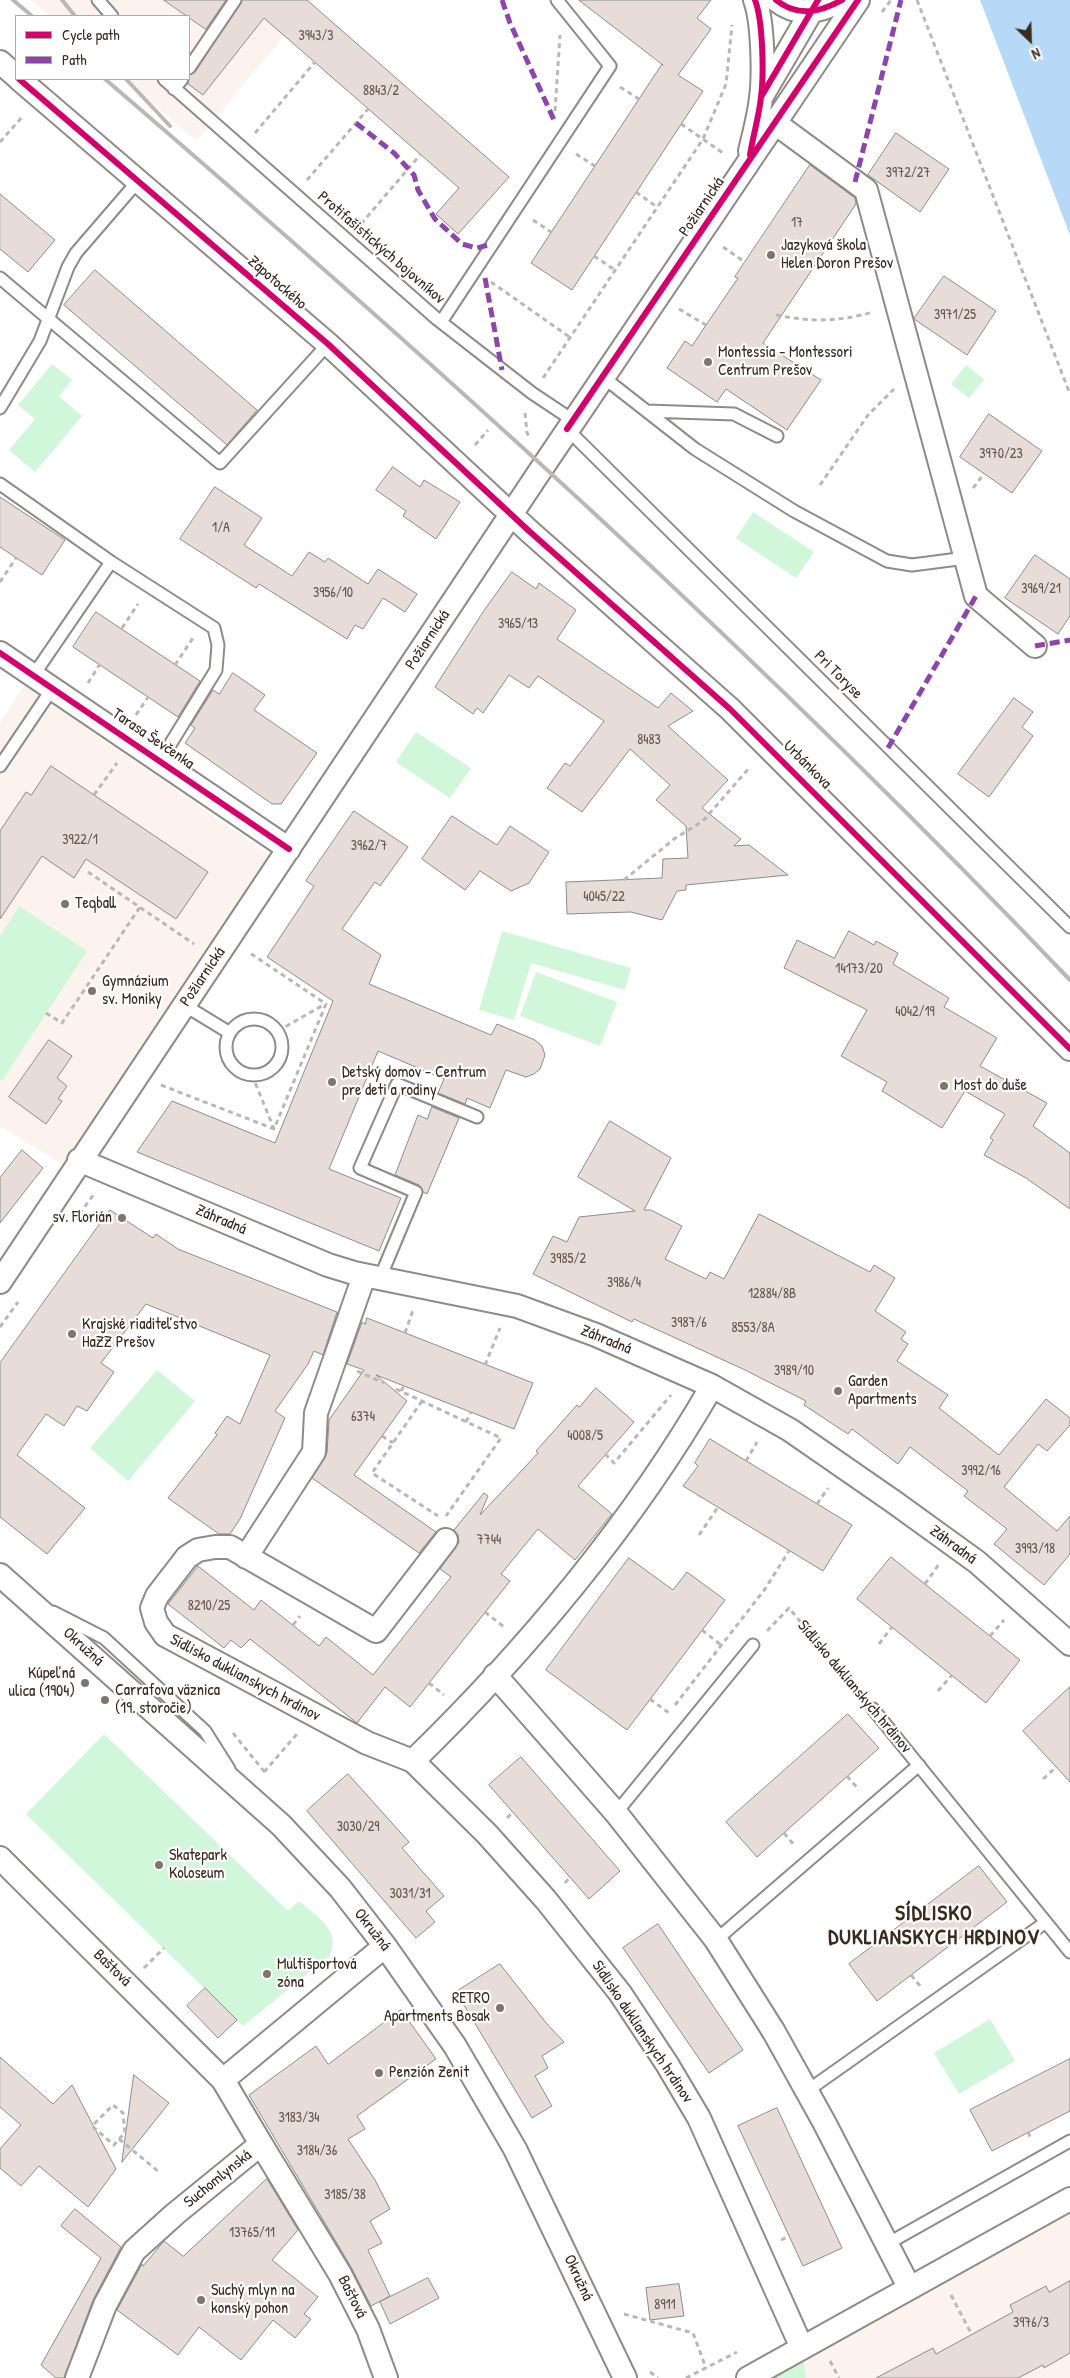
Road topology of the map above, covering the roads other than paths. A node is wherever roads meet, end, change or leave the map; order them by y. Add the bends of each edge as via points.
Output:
1 (235, 0) edge
2 (755, 0) edge
3 (776, 0) edge
4 (842, 0) edge
5 (858, 0) edge
6 (103, 2) edge
7 (560, 4) edge
8 (812, 4) edge
9 (111, 15) edge
10 (0, 62) edge
11 (190, 67) edge
12 (811, 70) junction
13 (15, 75) edge
14 (20, 80) edge
15 (165, 80) edge
16 (181, 80) edge
17 (174, 90) junction
18 (761, 97) junction
19 (774, 123) junction
20 (748, 162) junction
21 (138, 181) junction
22 (0, 278) edge
23 (48, 319) junction
24 (441, 322) junction
25 (328, 344) junction
26 (603, 377) junction
27 (0, 408) edge
28 (647, 411) junction
29 (570, 425) junction
30 (777, 436) dead end
31 (0, 484) edge
32 (512, 514) junction
33 (966, 558) junction
34 (111, 562) junction
35 (1035, 646) dead end
36 (0, 654) edge
37 (33, 676) junction
38 (52, 689) junction
39 (160, 761) junction
40 (0, 766) edge
41 (289, 848) junction
42 (1070, 927) edge
43 (184, 1005) junction
44 (230, 1033) junction
45 (1070, 1049) edge
46 (477, 1117) dead end
47 (79, 1160) junction
48 (3, 1272) edge
49 (372, 1277) junction
50 (707, 1394) junction
51 (446, 1540) dead end
52 (246, 1557) junction
53 (0, 1575) edge
54 (1070, 1644) edge
55 (753, 1645) road end
56 (496, 1675) junction
57 (873, 1708) road end
58 (413, 1761) junction
59 (919, 1766) junction
60 (616, 1813) junction
61 (0, 1858) edge
62 (1046, 1922) junction
63 (716, 1940) junction
64 (385, 1946) junction
65 (1070, 1952) edge
66 (223, 2080) junction
67 (807, 2091) junction
68 (1070, 2141) edge
69 (261, 2144) junction
70 (1070, 2199) edge
71 (887, 2244) junction
72 (909, 2287) junction
73 (802, 2348) junction
74 (78, 2378) edge
75 (386, 2378) edge
76 (625, 2378) edge
77 (748, 2378) edge

1 - 11 lane
2 - 18 street via 761,44
3 - 8 street via 786,8
4 - 8 street
5 - 12 street, Požiarnická
6 - 9 lane
7 - 24 lane via 610,66
8 - 12 street via 819,45
8 - 18 street
10 - 13 street, Zápotockého
12 - 19 street, Požiarnická
14 - 21 street, Zápotockého
15 - 17 lane, Protifašistických bojovníkov
16 - 17 lane
17 - 24 lane, Protifašistických bojovníkov
18 - 20 street
19 - 20 street, Požiarnická
19 - 33 street via 866,190
20 - 26 street, Požiarnická
21 - 23 lane via 68,266
21 - 25 street, Zápotockého
22 - 23 lane
23 - 25 lane via 220,463
23 - 27 lane via 40,341
24 - 29 lane, Protifašistických bojovníkov
25 - 32 street, Zápotockého
26 - 28 lane
26 - 29 street, Požiarnická
28 - 30 lane via 734,414
28 - 33 lane via 696,449 794,511 887,560 912,565
29 - 32 street, Požiarnická
29 - 42 lane, Pri Toryse via 584,445
31 - 34 lane
32 - 41 street, Požiarnická
32 - 45 street, Urbánkova via 730,709
33 - 35 street via 976,596
34 - 37 lane
34 - 39 lane via 214,628 218,645 216,670
36 - 37 street, Tarasa Ševčenka
37 - 38 street, Tarasa Ševčenka
38 - 39 street, Tarasa Ševčenka
38 - 40 lane
39 - 41 street, Tarasa Ševčenka
41 - 43 street, Požiarnická
43 - 44 lane
43 - 47 street, Požiarnická
44 - 44 lane via 244,1020 253,1018 271,1024 278,1031 283,1048 276,1065 261,1074 243,1073 229,1060 226,1051
46 - 49 lane via 397,1084 360,1168 416,1192
47 - 48 street, Požiarnická
47 - 49 street, Záhradná via 328,1265
49 - 50 street, Záhradná via 517,1306 596,1335
49 - 52 street via 316,1413 314,1452
50 - 54 street, Záhradná via 790,1430 977,1562
50 - 56 street via 645,1492
51 - 52 street, Sídlisko duklianskych hrdinov via 376,1630
52 - 58 street, Sídlisko duklianskych hrdinov via 230,1547 215,1547 198,1550 187,1557 157,1596 152,1608 165,1635 352,1735
53 - 64 street, Okružná via 281,1825 340,1888
55 - 60 lane
56 - 58 street
56 - 60 street
57 - 59 lane, Sídlisko duklianskych hrdinov
58 - 73 street, Sídlisko duklianskych hrdinov via 487,1834 546,1900 636,2016 699,2118
59 - 62 lane, Sídlisko duklianskych hrdinov
59 - 63 lane, Sídlisko duklianskych hrdinov
60 - 63 street
61 - 66 street, Baštová
62 - 65 lane, Sídlisko duklianskych hrdinov
62 - 67 lane
63 - 67 street
64 - 66 street
64 - 76 street, Okružná via 455,2046 515,2149
66 - 69 street, Suchomlynská
67 - 71 street
68 - 71 lane
69 - 74 street, Suchomlynská via 134,2251 105,2305
69 - 75 street, Baštová via 340,2274 368,2329
70 - 72 street
71 - 72 street
72 - 73 street
73 - 77 street

